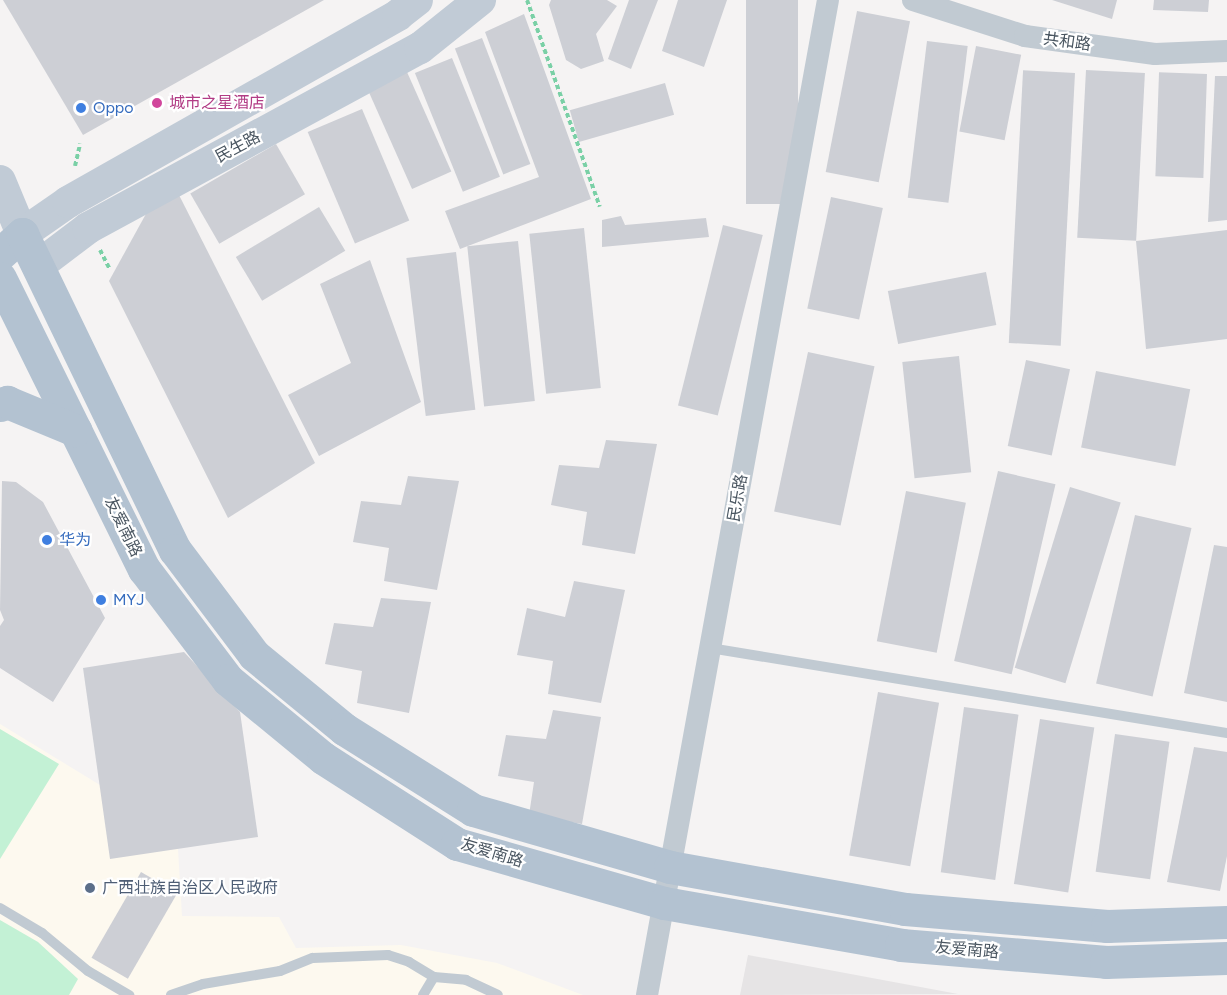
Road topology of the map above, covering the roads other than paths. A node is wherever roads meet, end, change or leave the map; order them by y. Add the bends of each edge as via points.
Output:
1 (417, 0) edge
2 (480, 0) edge
3 (828, 0) edge
4 (913, 0) edge
5 (1227, 51) edge
6 (0, 181) edge
7 (11, 244) edge
8 (38, 266) junction
9 (2, 290) edge
10 (0, 405) edge
11 (75, 430) junction
12 (710, 648) junction
13 (1227, 733) edge
14 (670, 867) junction
15 (664, 903) junction
16 (0, 908) edge
17 (1227, 922) edge
18 (1227, 958) edge
19 (434, 977) junction
20 (203, 984) junction
21 (129, 995) edge
22 (171, 995) edge
23 (196, 995) edge
24 (423, 995) edge
25 (498, 995) edge
26 (647, 995) edge

1 - 7 main road via 398,15 68,202
2 - 8 main road, 民生路 via 420,48 88,228
3 - 12 street, 民乐路
4 - 5 street, 共和路 via 1025,36 1155,54
6 - 7 main road
7 - 8 main road
8 - 9 main road, 民生路
8 - 14 main road via 175,550 254,655 344,729 472,810
9 - 11 main road, 友爱南路
10 - 11 main road via 7,402
11 - 15 main road, 友爱南路 via 144,569 228,680 323,758 457,844
12 - 13 lane
12 - 14 street, 民乐路
14 - 15 street, 民乐路
14 - 17 main road via 905,909 1107,926
15 - 18 main road, 友爱南路 via 901,945 1106,962
15 - 26 street, 民乐路
16 - 21 lane via 42,933 88,971
19 - 20 lane via 409,962 388,956 313,958 280,971
19 - 24 lane
19 - 25 lane via 466,980
20 - 22 lane
20 - 23 lane

